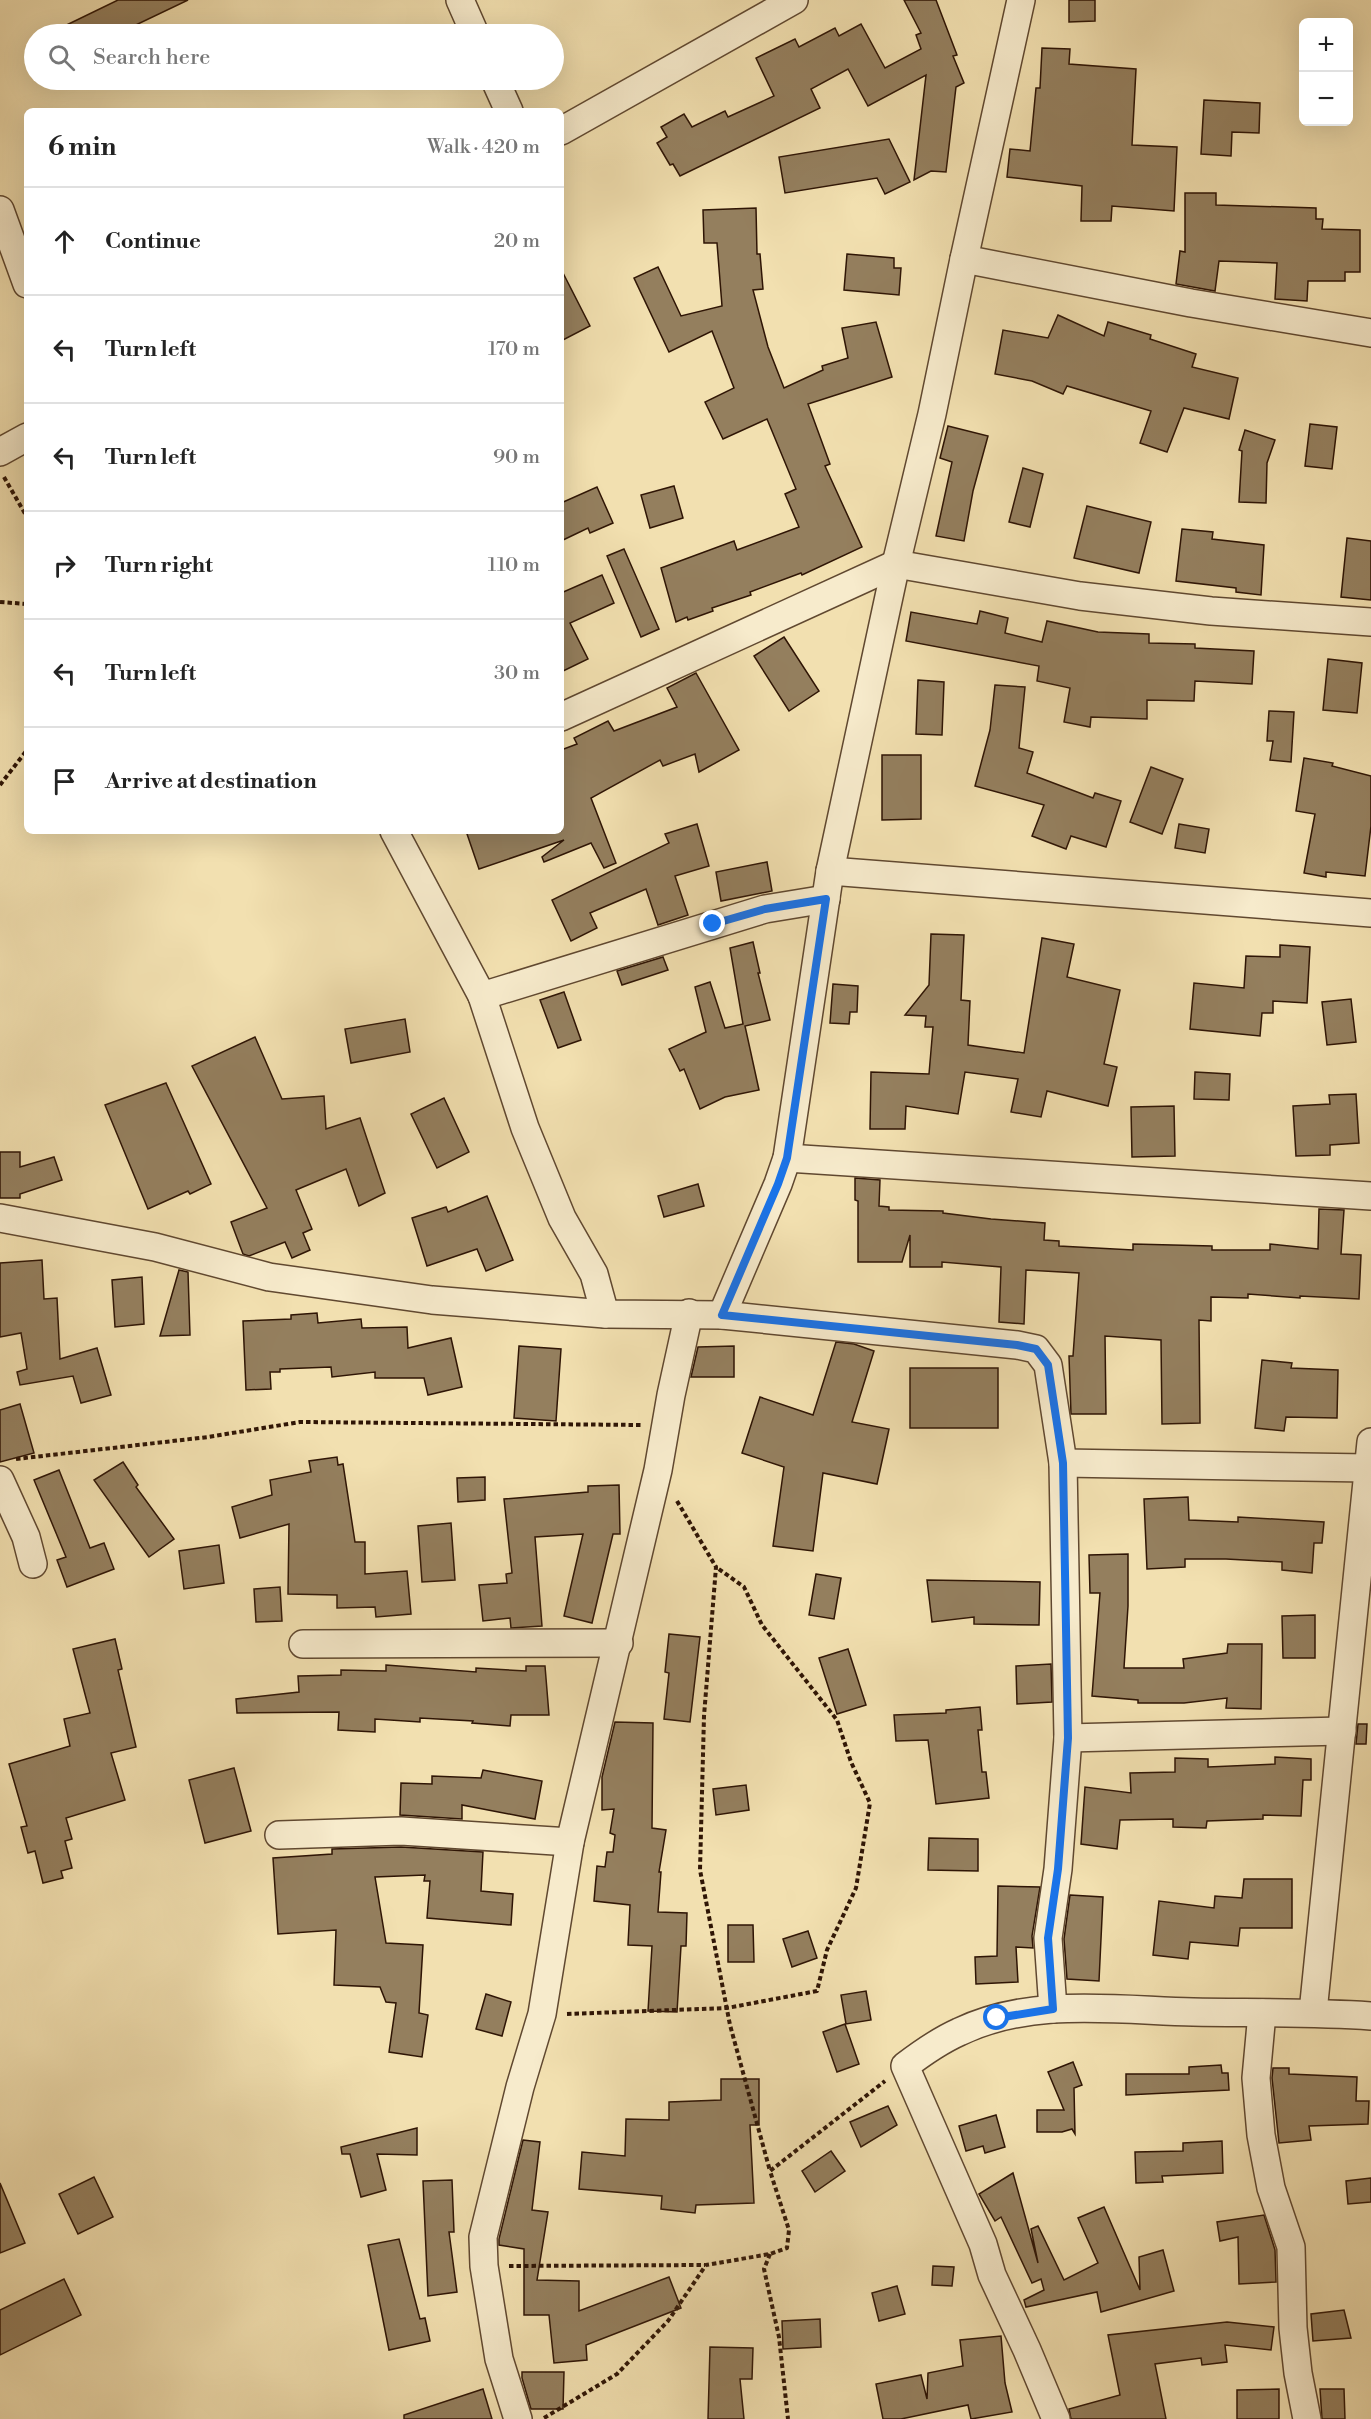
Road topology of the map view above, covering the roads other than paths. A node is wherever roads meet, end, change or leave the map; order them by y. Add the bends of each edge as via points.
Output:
1 (460, 0) edge
2 (794, 0) edge
3 (1021, 0) edge
4 (471, 24) edge
5 (499, 90) edge
6 (507, 108) edge
7 (564, 129) edge
8 (0, 210) edge
9 (964, 259) junction
10 (24, 275) edge
11 (1371, 333) edge
12 (24, 439) edge
13 (0, 452) edge
14 (896, 564) junction
15 (1371, 622) edge
16 (564, 716) edge
17 (395, 834) edge
18 (830, 871) junction
19 (826, 899) junction
20 (1371, 913) edge
21 (482, 996) junction
22 (787, 1158) junction
23 (1371, 1196) edge
24 (0, 1218) edge
25 (689, 1313) junction
26 (605, 1314) junction
27 (722, 1315) junction
28 (1370, 1455) edge
29 (1063, 1463) junction
30 (6, 1470) edge
31 (33, 1564) dead end
32 (619, 1643) junction
33 (303, 1644) dead end
34 (1342, 1731) junction
35 (1068, 1738) junction
36 (279, 1835) dead end
37 (570, 1842) junction
38 (1053, 2009) junction
39 (1313, 2012) junction
40 (1262, 2013) junction
41 (1366, 2020) edge
42 (518, 2419) edge
43 (1056, 2419) edge
44 (1307, 2419) edge

1 - 4 street
2 - 7 street
3 - 9 street
5 - 6 street
8 - 10 street
9 - 11 street
9 - 14 street
12 - 13 street
14 - 15 street via 1092,597 1211,611
14 - 16 street
14 - 18 street
17 - 21 street
18 - 19 street
18 - 20 street
19 - 21 street via 765,909
19 - 22 street
21 - 26 street via 525,1128 561,1218 594,1274
22 - 23 street
22 - 27 street
24 - 26 street via 155,1247 269,1277 432,1300
25 - 26 street
25 - 27 street
25 - 32 street
27 - 29 street via 1036,1349 1048,1365
28 - 29 street
28 - 34 street
29 - 35 street
30 - 31 street
32 - 33 street
32 - 37 street
34 - 35 street
34 - 39 street
35 - 38 street via 1058,1869 1048,1938
36 - 37 street via 402,1831
37 - 42 street via 542,2014 484,2229 482,2251 499,2359
38 - 40 street
38 - 43 street via 997,2018 960,2031 905,2066
39 - 40 street
39 - 41 street
40 - 44 street via 1256,2078 1261,2135 1271,2188 1291,2247 1293,2328

